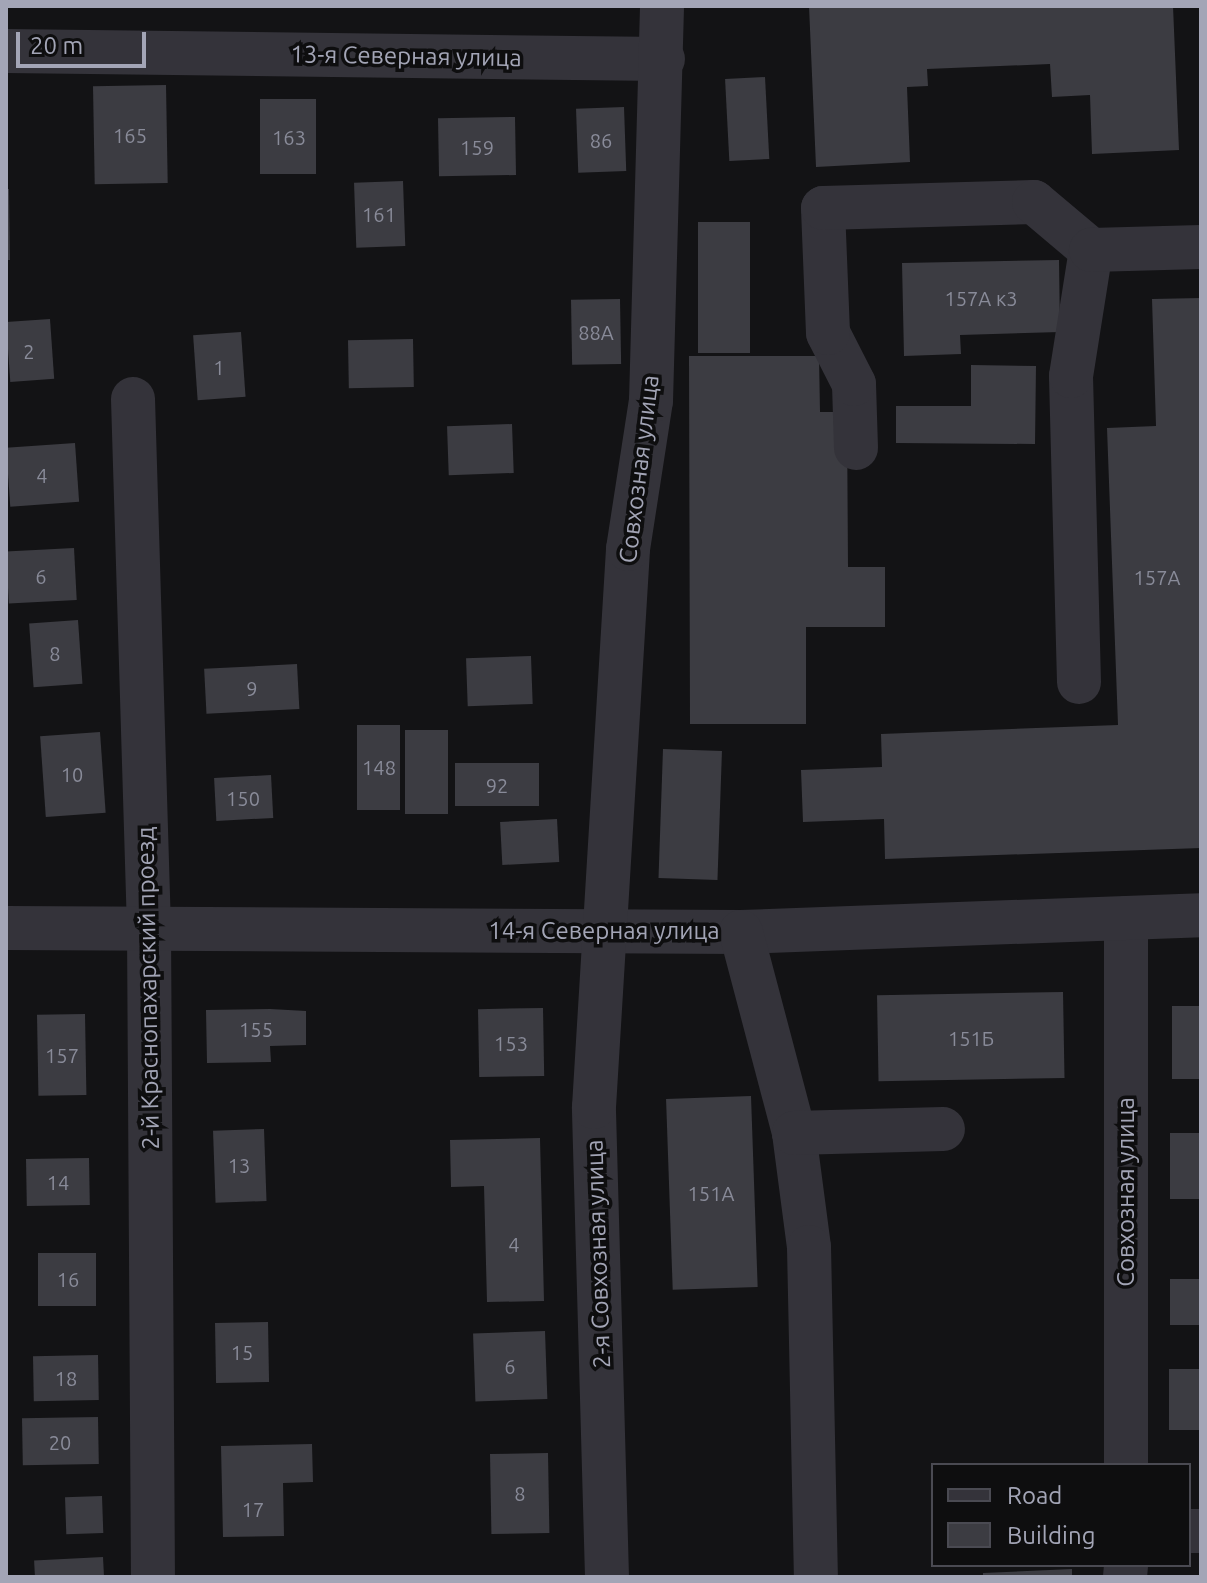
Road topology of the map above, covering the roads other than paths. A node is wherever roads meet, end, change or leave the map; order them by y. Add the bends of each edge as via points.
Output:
1 (662, 6) edge
2 (6, 51) edge
3 (663, 59) junction
4 (1201, 247) edge
5 (1091, 250) junction
6 (133, 399) dead end
7 (856, 448) dead end
8 (1079, 682) dead end
9 (1201, 915) edge
10 (1126, 918) junction
11 (6, 928) edge
12 (149, 929) junction
13 (604, 931) junction
14 (741, 932) junction
15 (943, 1129) dead end
16 (794, 1133) junction
17 (1126, 1463) edge
18 (818, 1574) edge
19 (153, 1577) edge
20 (607, 1577) edge

1 - 3 street, Совхозная улица
2 - 3 street, 13-я Северная улица
3 - 13 street, Совхозная улица via 651,401 628,549
4 - 5 street
5 - 7 street via 1034,202 823,208 828,333 854,384
5 - 8 street via 1071,376
6 - 12 street, 2-й Краснопахарский проезд
9 - 10 street, 14-я Северная улица
10 - 14 street, 14-я Северная улица
10 - 17 street, Совхозная улица
11 - 12 street, 14-я Северная улица
12 - 13 street, 14-я Северная улица
12 - 19 street, 2-й Краснопахарский проезд
13 - 14 street, 14-я Северная улица
13 - 20 street, 2-я Совхозная улица via 594,1107
14 - 16 street
15 - 16 street
16 - 18 street via 809,1247

